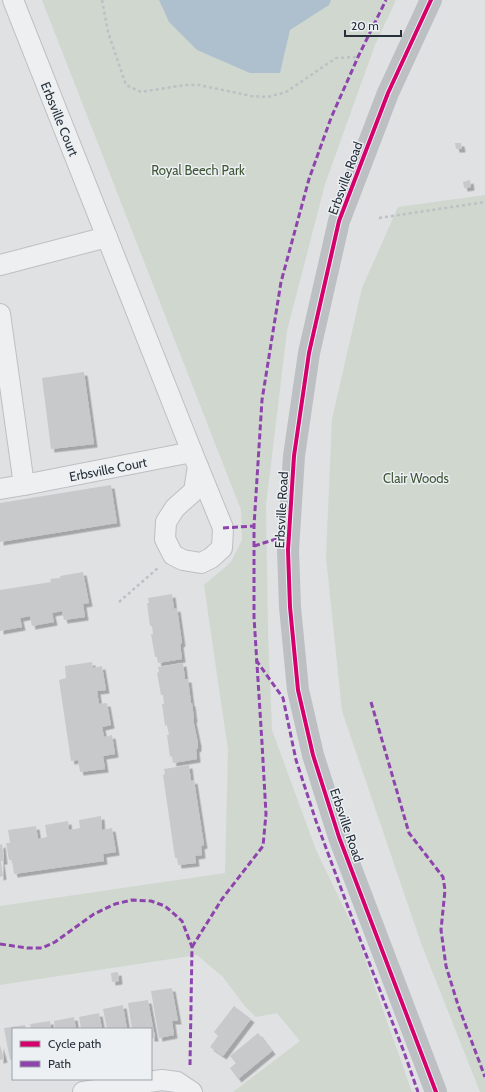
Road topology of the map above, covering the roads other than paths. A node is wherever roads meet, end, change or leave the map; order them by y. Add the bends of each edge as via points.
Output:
1 (13, 0) edge
2 (431, 0) edge
3 (107, 237) junction
4 (0, 266) edge
5 (0, 314) edge
6 (195, 459) junction
7 (24, 485) junction
8 (0, 489) edge
9 (83, 1092) edge
10 (192, 1092) edge
11 (436, 1092) edge

1 - 3 street, Erbsville Court
2 - 11 main road, Erbsville Road via 388,93 339,221 309,353 294,456 288,550 290,607 298,690 313,755 339,837
3 - 4 street
3 - 6 street, Erbsville Court
5 - 7 street
6 - 6 street, Erbsville Court via 224,528 222,548 201,563 173,555 166,539 166,522 175,508 194,492
6 - 7 street, Erbsville Court
7 - 8 street, Erbsville Court
9 - 10 street via 162,1080 177,1082

